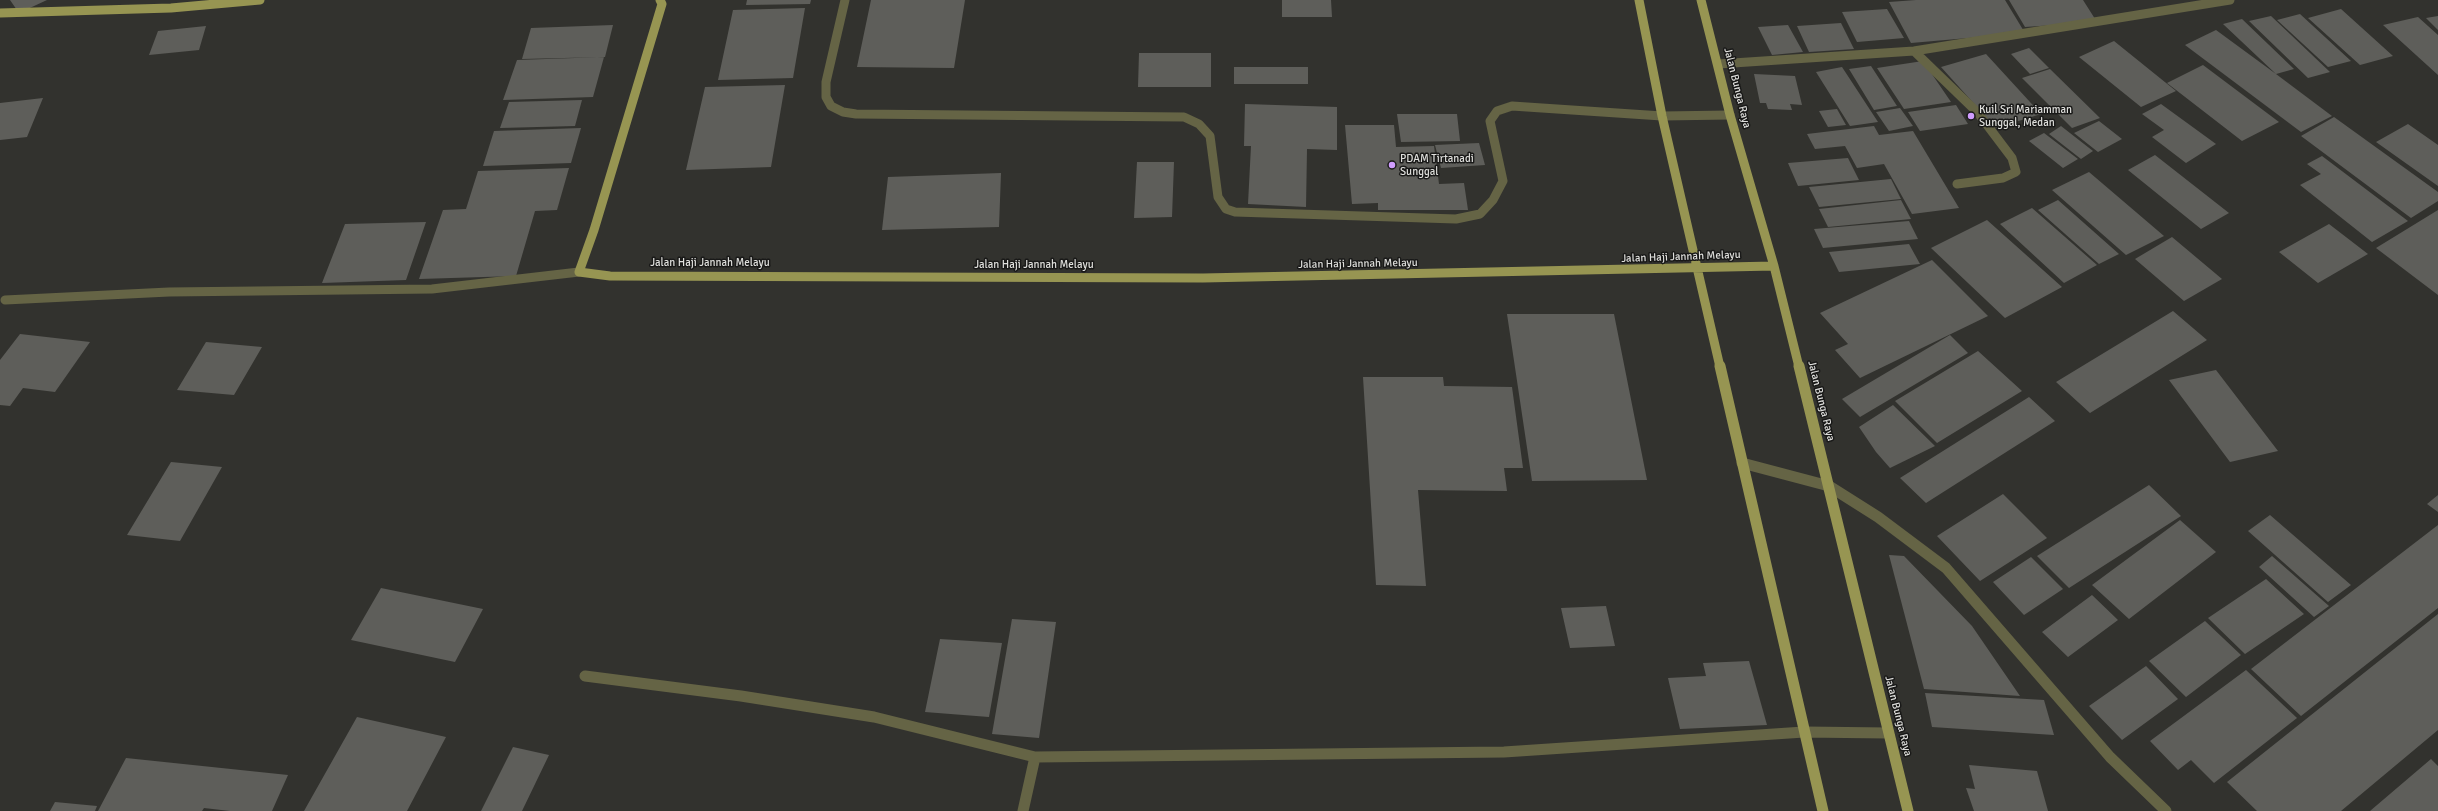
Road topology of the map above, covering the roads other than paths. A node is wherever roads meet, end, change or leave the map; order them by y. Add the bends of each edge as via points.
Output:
1 (175, 0) edge
2 (260, 0) edge
3 (660, 0) edge
4 (844, 0) edge
5 (1639, 0) edge
6 (1702, 0) edge
7 (2230, 0) edge
8 (171, 8) junction
9 (0, 13) edge
10 (1914, 51) junction
11 (1718, 64) junction
12 (1730, 115) junction
13 (1662, 116) junction
14 (1956, 184) dead end
15 (1774, 266) junction
16 (1698, 270) junction
17 (579, 272) junction
18 (5, 300) dead end
19 (1742, 463) junction
20 (1829, 486) junction
21 (585, 676) dead end
22 (1804, 732) junction
23 (1888, 732) junction
24 (1034, 757) junction
25 (1023, 811) edge
26 (1823, 811) edge
27 (1908, 811) edge
28 (2166, 811) edge

1 - 8 street
2 - 8 main road
3 - 17 main road via 662,4
4 - 13 street via 826,82 826,97 831,106 843,112 856,114 1184,117 1199,124 1210,136 1218,197 1226,209 1235,212 1456,219 1480,214 1493,200 1503,181 1490,121 1497,111 1512,106
5 - 13 main road
6 - 11 main road, Jalan Bunga Raya
7 - 10 street via 2061,30
8 - 9 main road
10 - 11 street
10 - 14 street via 1978,113 2012,158 2016,172 2003,178
11 - 12 main road, Jalan Bunga Raya
12 - 13 street
12 - 15 main road, Jalan Bunga Raya
13 - 16 main road
15 - 16 main road, Jalan Haji Jannah Melayu
15 - 20 main road, Jalan Bunga Raya
16 - 17 main road, Jalan Haji Jannah Melayu via 1203,278 610,276
16 - 19 main road
17 - 18 street via 432,289 169,292
19 - 20 street
19 - 22 main road
20 - 23 main road, Jalan Bunga Raya
20 - 28 street via 1878,517 1946,568 2110,757
21 - 24 street via 741,696 874,717
22 - 23 street
22 - 24 street via 1504,752
22 - 26 main road
23 - 27 main road, Jalan Bunga Raya
24 - 25 street

